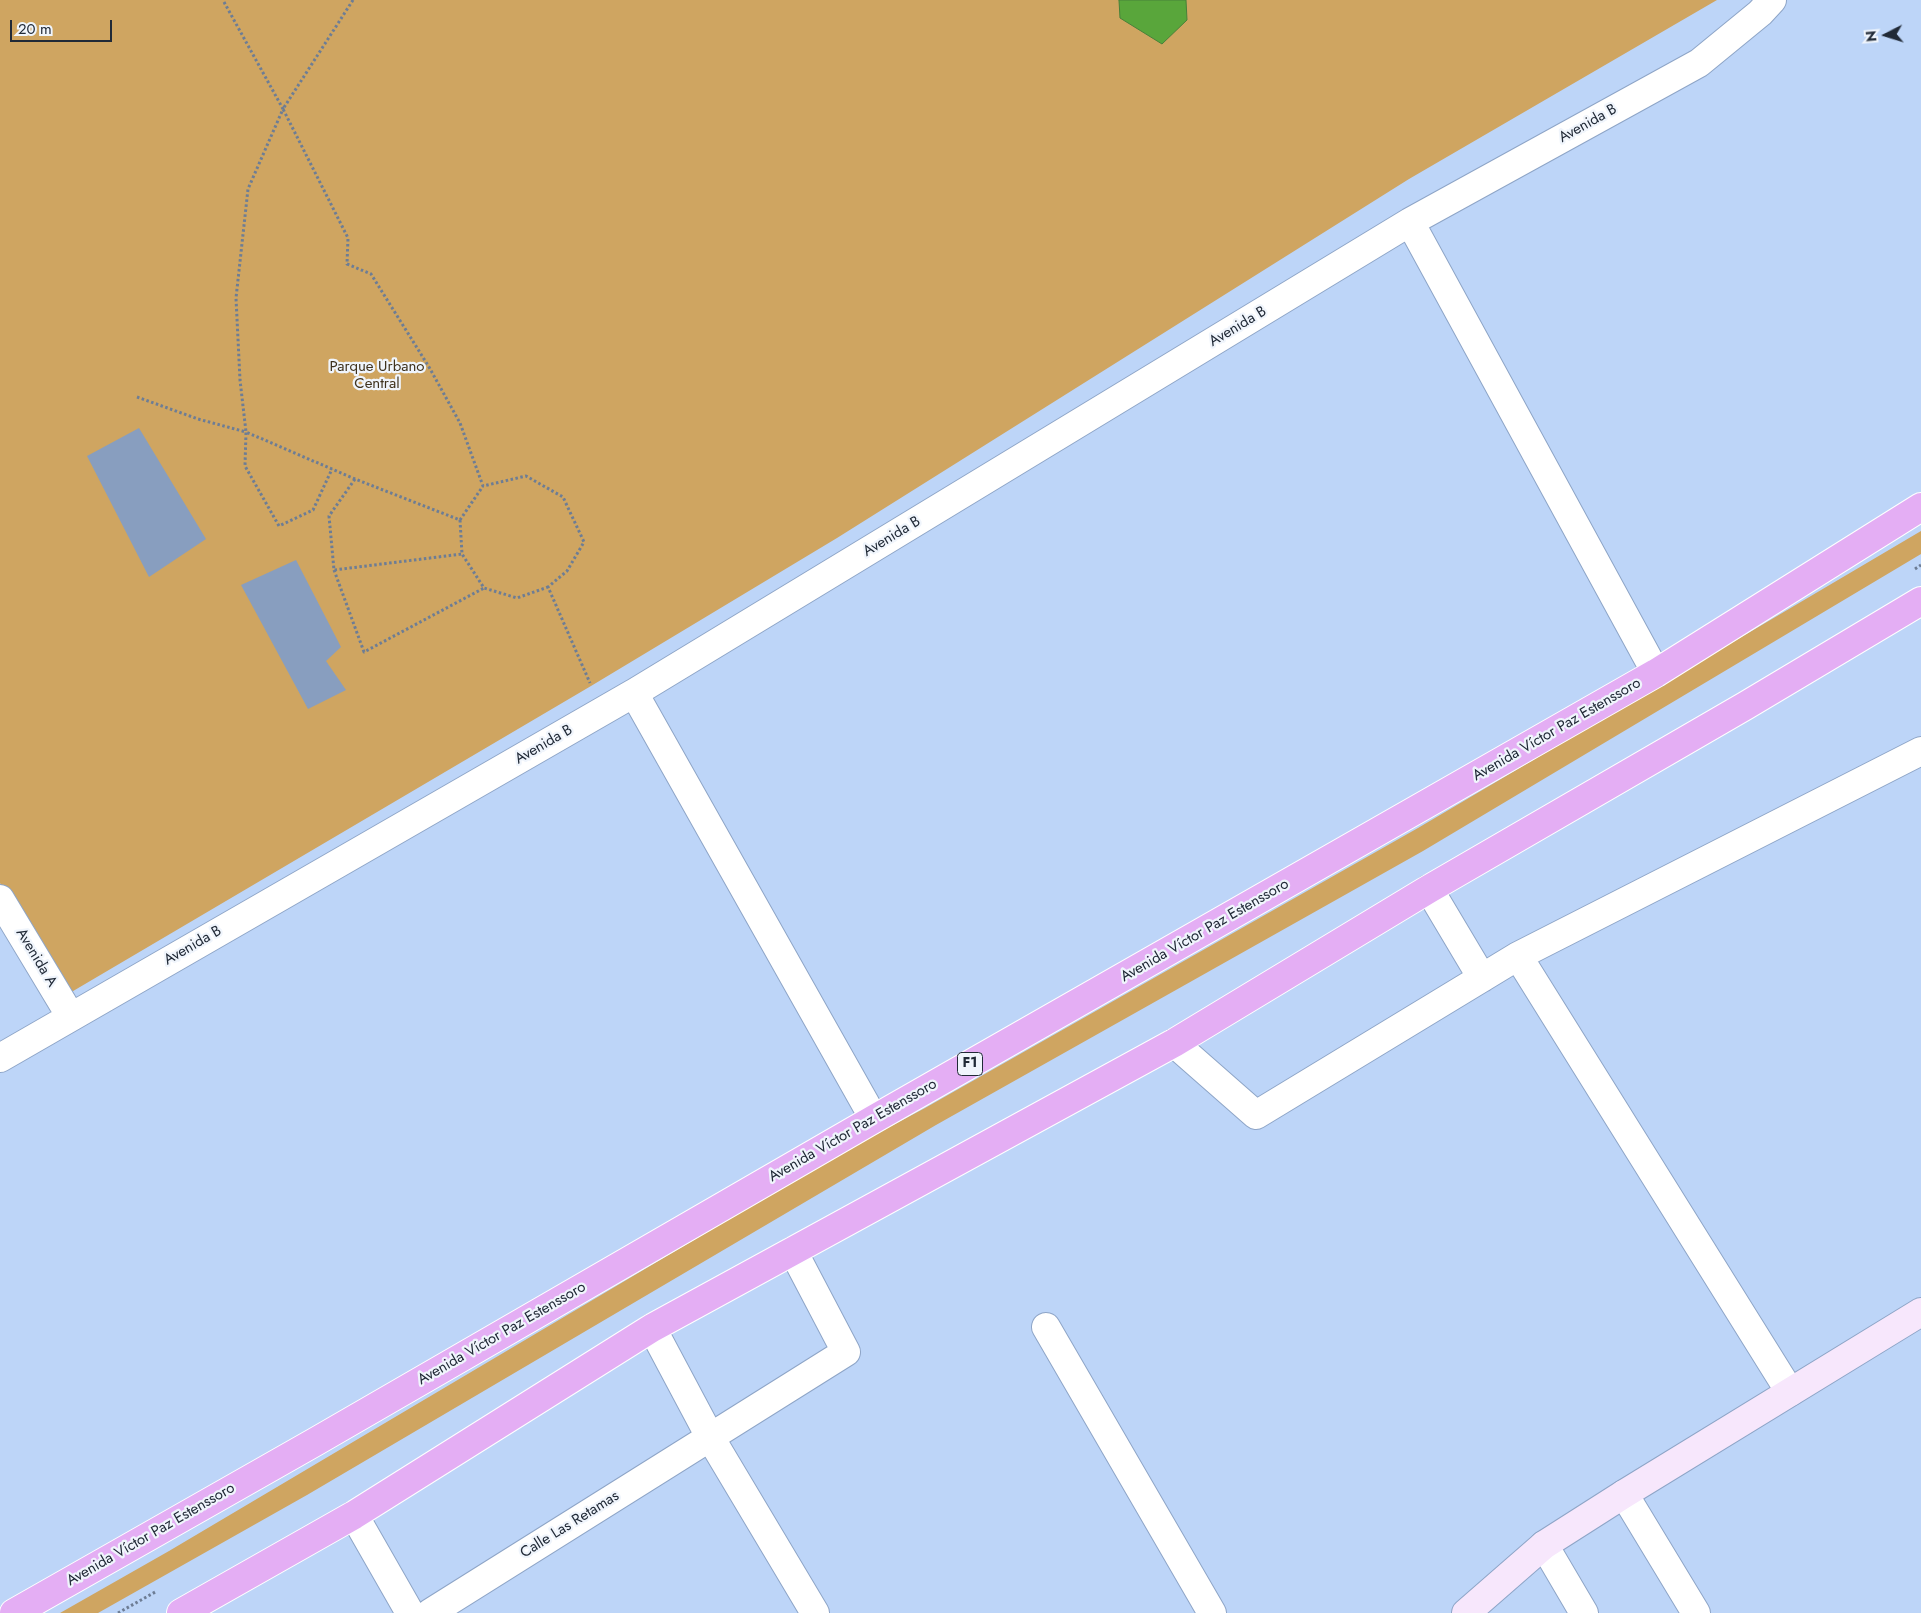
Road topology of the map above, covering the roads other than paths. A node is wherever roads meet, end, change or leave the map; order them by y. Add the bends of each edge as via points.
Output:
1 (1772, 0) edge
2 (1410, 222) junction
3 (1921, 507) edge
4 (1921, 601) edge
5 (1656, 673) junction
6 (634, 693) junction
7 (1921, 751) edge
8 (1429, 889) junction
9 (0, 899) edge
10 (1518, 956) junction
11 (1482, 978) junction
12 (71, 1016) junction
13 (1174, 1043) junction
14 (0, 1058) edge
15 (874, 1119) junction
16 (793, 1251) junction
17 (1921, 1312) edge
18 (1046, 1327) dead end
19 (652, 1328) junction
20 (1790, 1392) junction
21 (710, 1437) junction
22 (1624, 1494) junction
23 (354, 1515) junction
24 (1544, 1545) junction
25 (14, 1613) edge
26 (181, 1613) edge
27 (410, 1613) edge
28 (430, 1613) edge
29 (815, 1613) edge
30 (1212, 1613) edge
31 (1466, 1613) edge
32 (1584, 1613) edge
33 (1696, 1613) edge

1 - 2 street, Avenida B via 1699,63
2 - 5 street
2 - 6 street, Avenida B
3 - 5 highway, Avenida Víctor Paz Estenssoro / F1
4 - 8 highway
5 - 15 highway, Avenida Víctor Paz Estenssoro / F1
6 - 12 street, Avenida B
6 - 15 street
7 - 10 street
8 - 11 street
8 - 13 highway
9 - 12 street, Avenida A
10 - 11 street
10 - 20 street
11 - 13 street via 1256,1115
12 - 14 street, Avenida B
13 - 16 highway
15 - 25 highway, Avenida Víctor Paz Estenssoro / F1
16 - 19 highway
16 - 21 street, Calle Las Retamas via 846,1352
17 - 20 street
18 - 30 street
19 - 21 street
19 - 23 highway
20 - 22 street
21 - 28 street, Calle Las Retamas
21 - 29 street
22 - 24 street
22 - 33 street
23 - 26 highway
23 - 27 street
24 - 31 street
24 - 32 street

